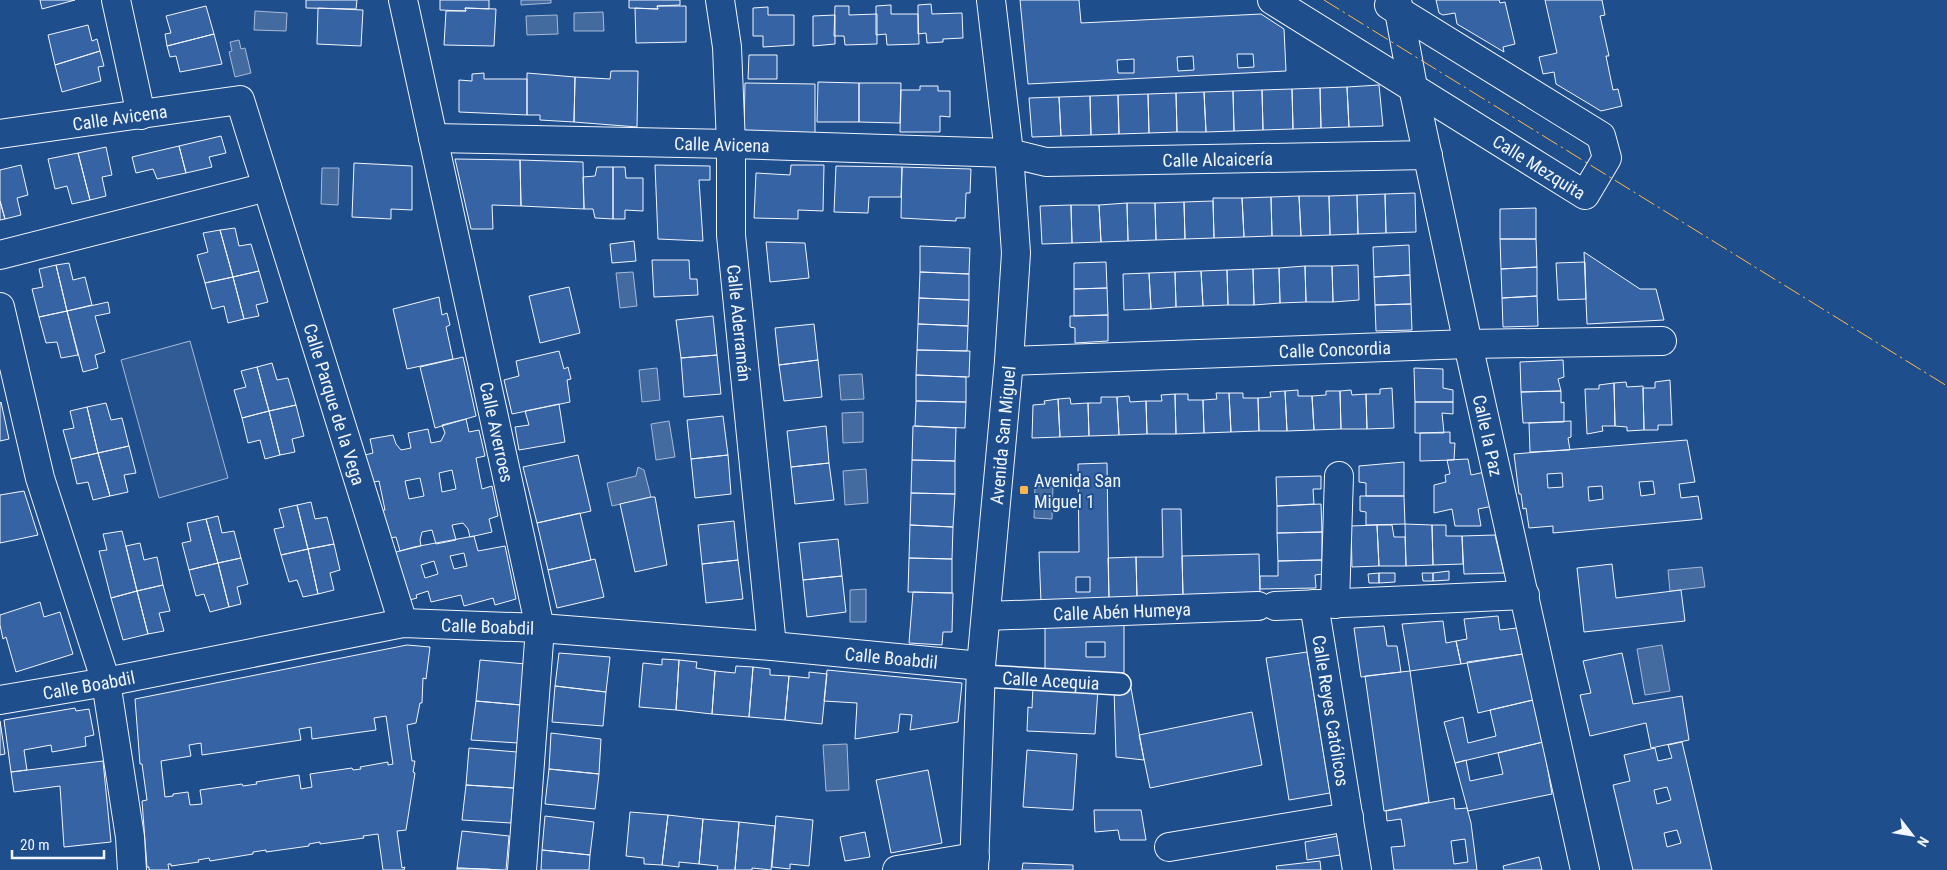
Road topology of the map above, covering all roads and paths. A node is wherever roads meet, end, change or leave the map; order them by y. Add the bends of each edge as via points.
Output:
1 (116, 0) edge
2 (403, 0) edge
3 (720, 0) edge
4 (991, 0) edge
5 (1272, 0) edge
6 (1392, 4) edge
7 (1413, 88) junction
8 (240, 100) joint
9 (141, 115) junction
10 (0, 134) edge
11 (433, 138) junction
12 (731, 144) junction
13 (1009, 153) junction
14 (1428, 155) junction
15 (267, 186) junction
16 (0, 255) edge
17 (0, 307) edge
18 (1662, 341) dead end
19 (1468, 344) junction
20 (1009, 361) junction
21 (1338, 476) dead end
22 (1525, 595) junction
23 (1324, 604) junction
24 (986, 616) junction
25 (403, 623) junction
26 (540, 628) junction
27 (772, 646) junction
28 (981, 671) junction
29 (106, 682) junction
30 (1120, 684) dead end
31 (0, 700) edge
32 (1349, 817) junction
33 (1169, 847) dead end
34 (974, 864) edge
35 (132, 870) edge
36 (522, 870) edge
37 (897, 870) edge
38 (1357, 870) edge
39 (1585, 870) edge

1 - 9 street
2 - 11 street, Calle Averroes
3 - 12 street, Calle Aderramán
4 - 13 street, Avenida San Miguel
5 - 7 street, Calle Mezquita
6 - 7 street, Calle la Paz
6 - 7 street, Calle Mezquita via 1601,136 1607,158 1585,195
7 - 14 street, Calle la Paz
8 - 9 street, Calle Avicena
8 - 15 street, Calle Parque de la Vega
9 - 10 street, Calle Avicena
11 - 12 street, Calle Avicena
11 - 26 street, Calle Averroes
12 - 13 street, Calle Avicena
12 - 27 street, Calle Aderramán via 731,235
13 - 14 street, Calle Alcaicería via 1046,162
13 - 20 street, Avenida San Miguel via 1016,253
14 - 19 street, Calle la Paz
15 - 16 street
15 - 25 street, Calle Parque de la Vega
17 - 29 street via 40,478
18 - 19 street, Calle Concordia
19 - 20 street, Calle Concordia
19 - 22 street, Calle la Paz
20 - 24 street, Avenida San Miguel
21 - 23 street, Calle Reyes Católicos
22 - 23 street, Calle Abén Humeya
22 - 39 street, Calle la Paz
23 - 24 street, Calle Abén Humeya
23 - 32 street, Calle Reyes Católicos
24 - 28 street, Avenida San Miguel
25 - 26 street, Calle Boabdil
25 - 29 street, Calle Boabdil
26 - 27 street, Calle Boabdil
26 - 36 street, Calle Averroes
27 - 28 street, Calle Boabdil
28 - 30 street, Calle Acequia
28 - 34 street, Avenida San Miguel
29 - 31 street, Calle Boabdil
29 - 35 street via 130,837
32 - 33 street
32 - 38 street, Calle Reyes Católicos
34 - 37 street

